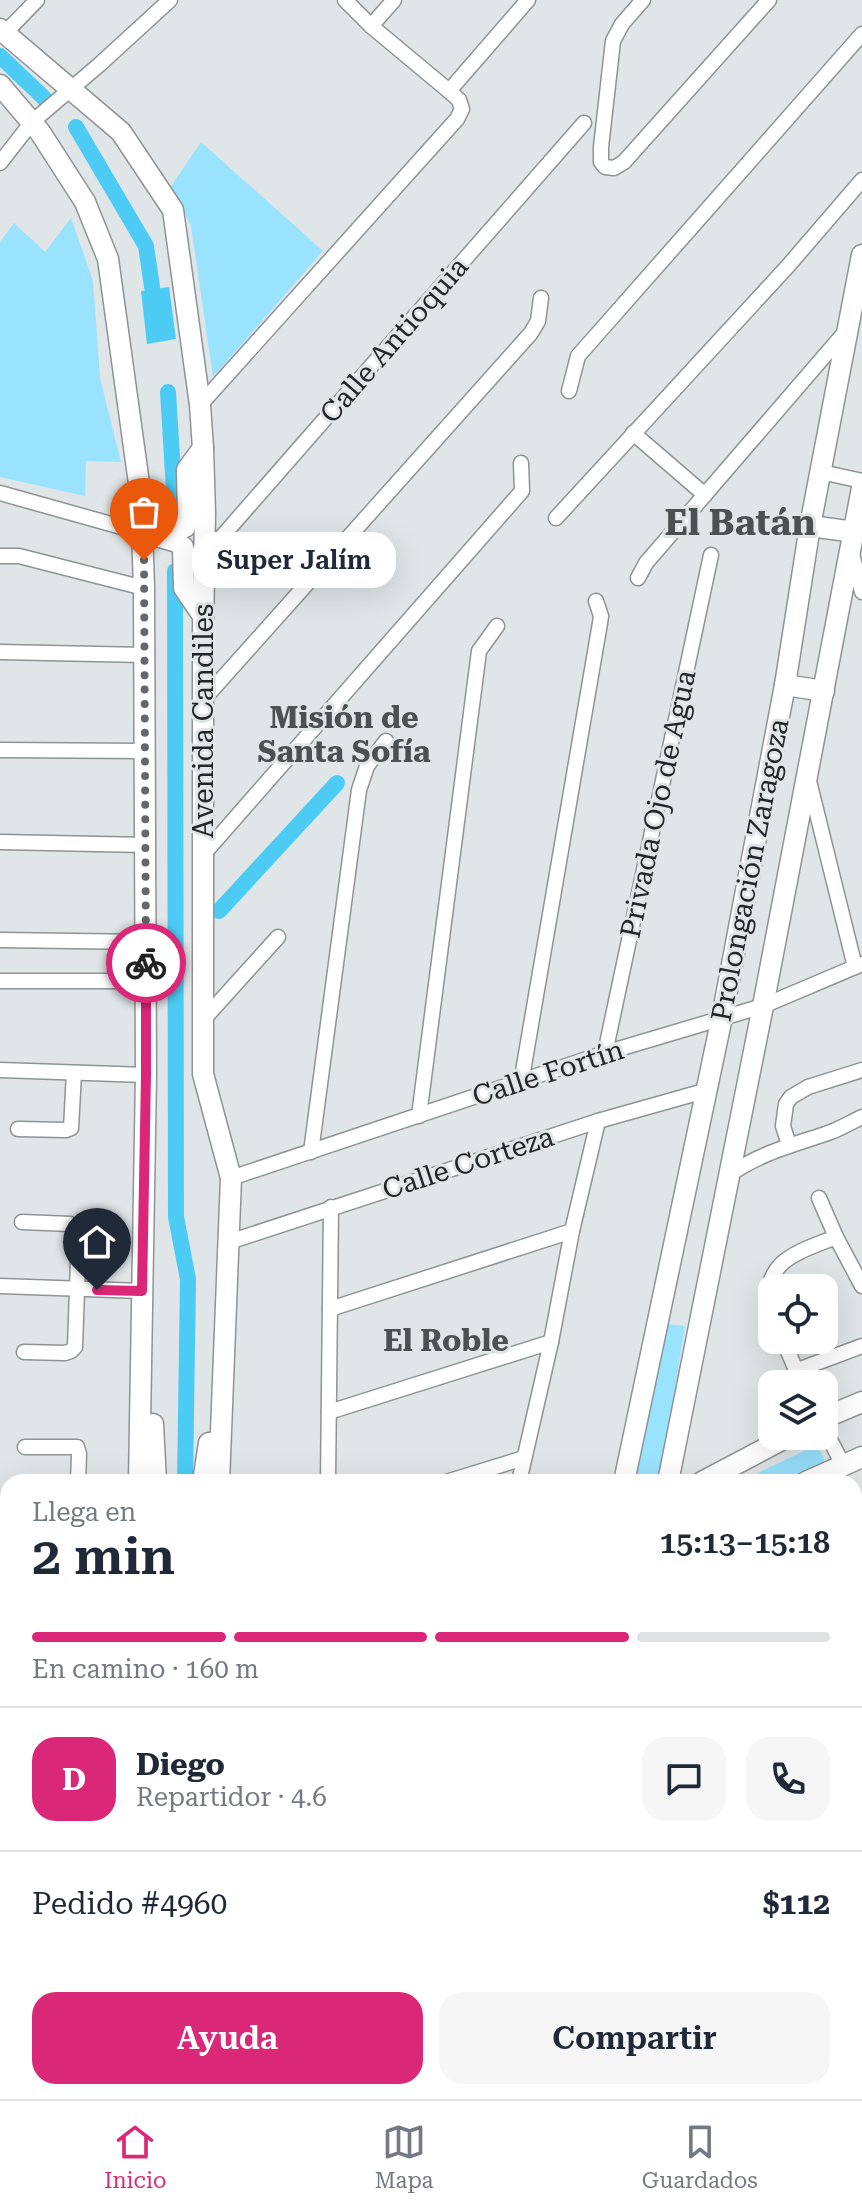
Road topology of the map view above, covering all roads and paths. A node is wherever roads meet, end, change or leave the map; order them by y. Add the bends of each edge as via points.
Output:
1 (37, 0) edge
2 (170, 0) edge
3 (345, 0) edge
4 (394, 0) edge
5 (528, 0) edge
6 (643, 0) edge
7 (769, 0) edge
8 (371, 26) junction
9 (3, 31) edge
10 (862, 34) edge
11 (0, 85) edge
12 (449, 91) junction
13 (68, 92) junction
14 (37, 118) junction
15 (584, 123) dead end
16 (0, 163) edge
17 (862, 180) edge
18 (862, 255) edge
19 (541, 298) dead end
20 (849, 327) junction
21 (569, 391) dead end
22 (200, 405) junction
23 (633, 433) junction
24 (203, 448) junction
25 (521, 463) dead end
26 (821, 472) junction
27 (862, 481) edge
28 (862, 488) edge
29 (0, 493) edge
30 (705, 495) junction
31 (556, 518) dead end
32 (810, 526) junction
33 (143, 533) junction
34 (853, 542) junction
35 (711, 555) dead end
36 (0, 556) edge
37 (205, 556) junction
38 (638, 578) dead end
39 (144, 588) junction
40 (862, 592) edge
41 (596, 601) dead end
42 (203, 616) junction
43 (497, 626) dead end
44 (0, 652) edge
45 (145, 655) junction
46 (785, 685) junction
47 (824, 691) junction
48 (203, 700) junction
49 (386, 741) dead end
50 (0, 750) edge
51 (145, 751) junction
52 (808, 776) junction
53 (0, 842) edge
54 (146, 845) junction
55 (202, 856) junction
56 (278, 937) dead end
57 (0, 940) edge
58 (146, 942) junction
59 (859, 966) edge
60 (0, 981) edge
61 (146, 981) junction
62 (763, 1006) junction
63 (722, 1017) junction
64 (204, 1019) junction
65 (605, 1053) junction
66 (0, 1070) edge
67 (862, 1070) edge
68 (74, 1073) junction
69 (146, 1075) junction
70 (521, 1083) junction
71 (708, 1090) junction
72 (419, 1116) junction
73 (862, 1117) edge
74 (598, 1121) junction
75 (18, 1129) dead end
76 (789, 1145) junction
77 (311, 1152) junction
78 (729, 1175) junction
79 (231, 1178) junction
80 (819, 1198) dead end
81 (331, 1207) junction
82 (22, 1222) dead end
83 (572, 1231) junction
84 (836, 1237) junction
85 (229, 1242) junction
86 (773, 1274) edge
87 (0, 1286) edge
88 (862, 1286) edge
89 (79, 1290) junction
90 (142, 1291) junction
91 (330, 1309) junction
92 (551, 1342) junction
93 (862, 1346) edge
94 (24, 1352) dead end
95 (812, 1370) edge
96 (141, 1399) junction
97 (223, 1400) junction
98 (862, 1402) edge
99 (329, 1412) junction
100 (838, 1412) edge
101 (838, 1444) edge
102 (25, 1447) dead end
103 (763, 1450) edge
104 (524, 1458) junction
105 (852, 1461) edge
106 (78, 1474) edge
107 (139, 1474) edge
108 (156, 1474) edge
109 (204, 1474) edge
110 (219, 1474) edge
111 (328, 1474) edge
112 (472, 1474) edge
113 (521, 1474) edge
114 (626, 1474) edge
115 (670, 1474) edge
116 (717, 1474) edge
117 (824, 1474) edge

1 - 9 street
2 - 13 street
3 - 8 street
4 - 8 street
5 - 12 street
6 - 7 street via 613,41 601,147 605,167 624,162
8 - 12 street
9 - 13 main road, Avenida Candiles
10 - 21 street via 578,356
11 - 14 main road, Avenida Candiles
12 - 22 street via 462,109 457,119
13 - 14 street
13 - 22 main road, Avenida Candiles via 121,132 173,210
14 - 16 street
14 - 33 main road, Avenida Candiles via 85,202 108,259
15 - 37 street, Calle Antioquia
17 - 23 street
18 - 20 main road, Prolongación Zaragoza
19 - 48 street via 531,333
20 - 26 main road, Prolongación Zaragoza
20 - 30 street
22 - 24 main road, Avenida Candiles
23 - 30 street
23 - 31 street
24 - 33 main road via 187,470 185,527
24 - 37 main road, Avenida Candiles
25 - 55 street via 522,491
26 - 27 street
26 - 32 main road, Prolongación Zaragoza
28 - 34 main road, Prolongación Zaragoza
29 - 33 street
30 - 38 street
32 - 34 main road
32 - 46 main road, Prolongación Zaragoza
33 - 39 main road, Avenida Candiles
33 - 42 main road via 181,544 184,588
34 - 40 street
34 - 47 main road, Prolongación Zaragoza
35 - 65 street, Privada Ojo de Agua
36 - 39 street via 19,556
37 - 42 main road, Avenida Candiles
39 - 45 main road, Avenida Candiles
41 - 70 street via 600,623
42 - 48 main road, Avenida Candiles
43 - 72 street via 479,651
44 - 45 street
45 - 51 main road, Avenida Candiles
46 - 47 main road
46 - 63 main road, Prolongación Zaragoza
47 - 52 main road, Prolongación Zaragoza
48 - 55 main road, Avenida Candiles
49 - 77 street via 367,766 359,790
50 - 51 street
51 - 54 main road, Avenida Candiles
52 - 59 street
52 - 62 main road, Prolongación Zaragoza
53 - 54 street
54 - 58 main road, Avenida Candiles
55 - 64 main road, Avenida Candiles
56 - 64 street
57 - 58 street
58 - 61 main road, Avenida Candiles
59 - 62 street, Calle Fortín
60 - 61 street
61 - 69 main road, Avenida Candiles
62 - 63 street, Calle Fortín
62 - 78 main road, Prolongación Zaragoza
63 - 65 street, Calle Fortín
63 - 71 main road, Prolongación Zaragoza
64 - 79 main road, Avenida Candiles via 203,1074
65 - 70 street, Calle Fortín
66 - 68 street
67 - 76 street via 791,1097 783,1126
68 - 69 street
68 - 75 street via 71,1128
69 - 90 main road, Avenida Candiles
70 - 72 street, Calle Fortín
71 - 74 street, Calle Corteza
71 - 114 main road, Prolongación Zaragoza
72 - 77 street, Calle Fortín
73 - 76 street
74 - 81 street, Calle Corteza
74 - 83 street
76 - 78 street
77 - 79 street, Calle Fortín
78 - 115 main road, Prolongación Zaragoza
79 - 85 main road, Avenida Candiles
80 - 84 street
81 - 85 street, Calle Corteza
81 - 91 street
82 - 89 street via 78,1228
83 - 91 street
83 - 92 street
84 - 86 street via 787,1257
84 - 88 street
85 - 97 main road, Avenida Candiles
87 - 89 street
89 - 90 street
89 - 94 street via 75,1347 65,1353
90 - 96 main road, Avenida Candiles
91 - 99 street
92 - 99 street
92 - 104 street
93 - 95 street
96 - 107 main road, Avenida Candiles
96 - 108 main road via 152,1416
97 - 109 main road
97 - 110 main road, Avenida Candiles
98 - 100 main road
99 - 111 street
101 - 105 street
102 - 106 street via 77,1447
103 - 116 main road
104 - 112 street
104 - 113 street
105 - 117 main road

